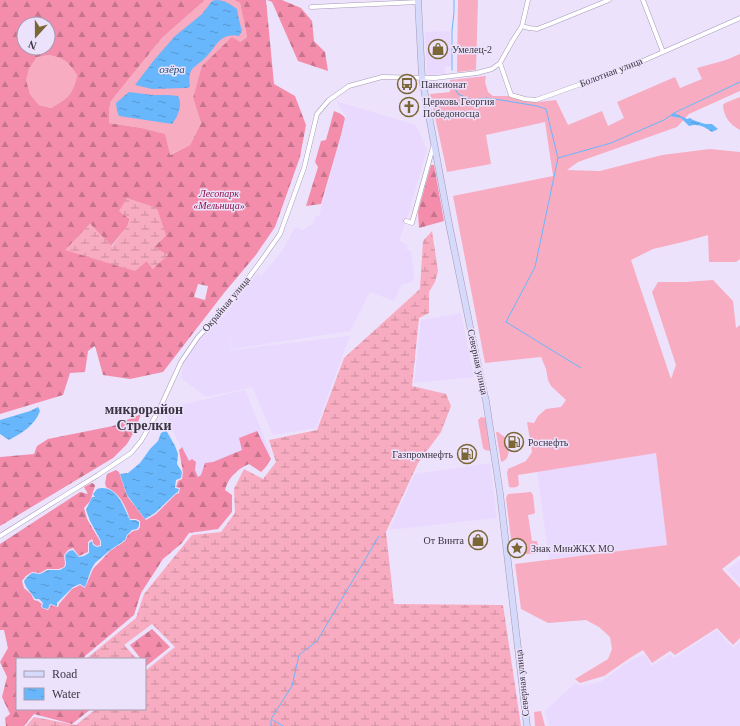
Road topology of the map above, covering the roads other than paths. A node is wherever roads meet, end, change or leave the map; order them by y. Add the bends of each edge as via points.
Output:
1 (528, 0) edge
2 (609, 0) edge
3 (643, 0) edge
4 (418, 1) edge
5 (311, 7) dead end
6 (740, 18) edge
7 (522, 26) junction
8 (662, 52) junction
9 (500, 62) junction
10 (422, 78) junction
11 (435, 143) junction
12 (406, 221) dead end
13 (0, 536) edge
14 (527, 726) edge

1 - 7 street
2 - 7 street via 537,29
3 - 8 street
4 - 5 street
4 - 10 main road, Северная улица
6 - 8 street, Болотная улица
7 - 9 street
8 - 9 street, Болотная улица via 629,67 536,100 511,95
9 - 10 street, Окрайная улица via 492,69 477,73
10 - 11 main road, Северная улица
10 - 13 street, Окрайная улица via 382,77 349,86 323,106 316,114 304,168 280,234 262,261 198,337 181,362 141,441 131,452 98,475
11 - 12 street via 412,222
11 - 14 main road, Северная улица via 486,401 500,493

